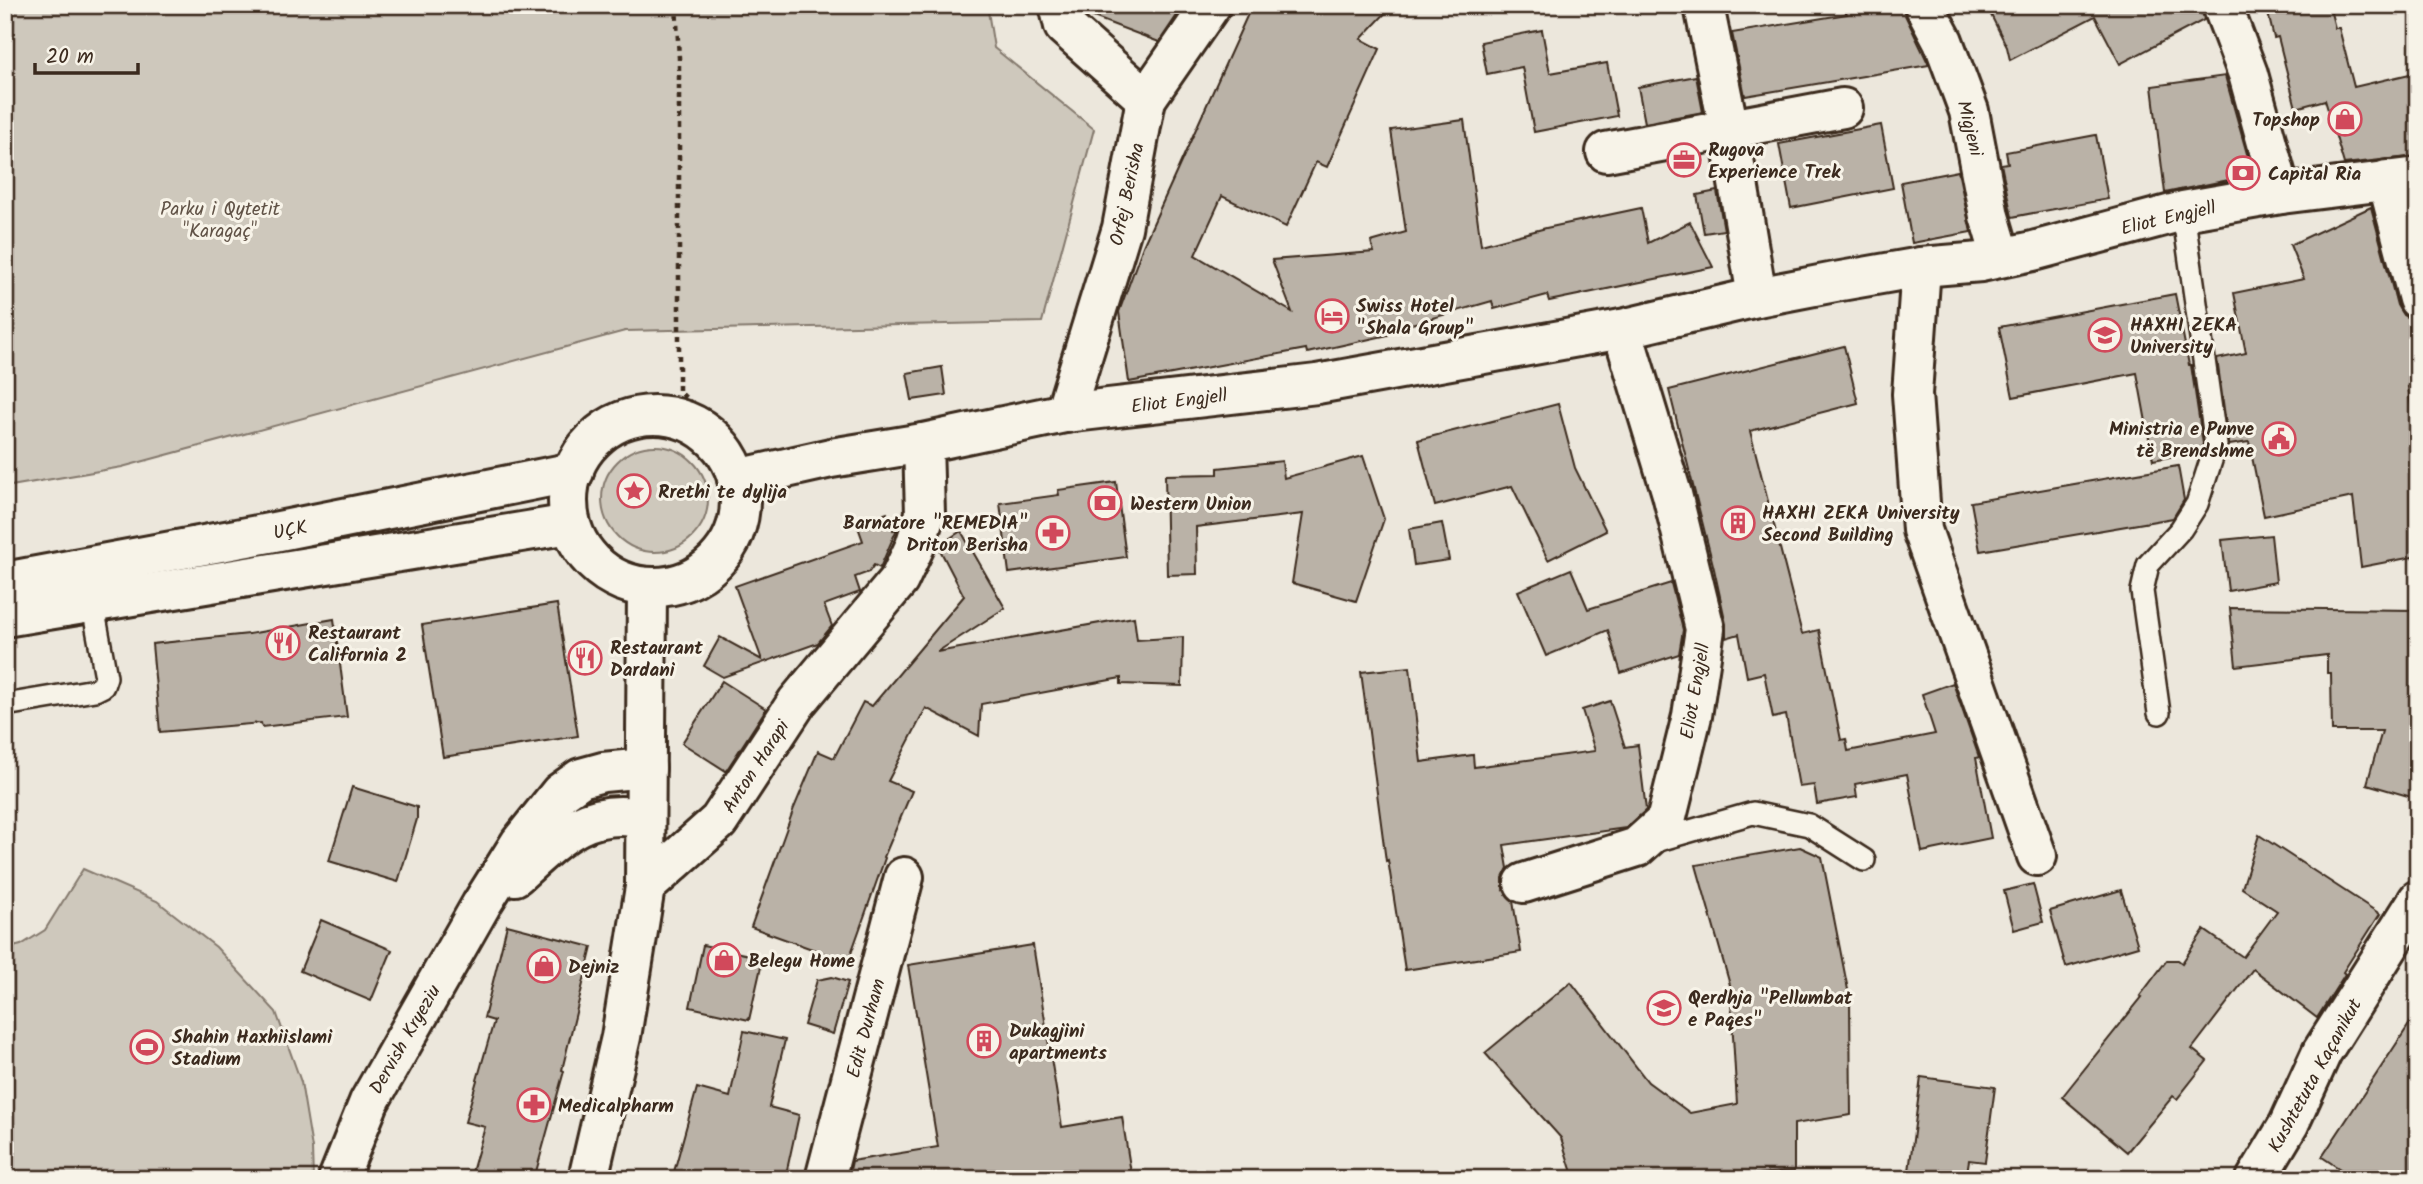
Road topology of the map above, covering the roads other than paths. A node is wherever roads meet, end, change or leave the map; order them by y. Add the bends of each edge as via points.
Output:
1 (1059, 5) edge
2 (1212, 5) edge
3 (1924, 5) edge
4 (2221, 5) edge
5 (1705, 11) dead end
6 (1146, 99) junction
7 (1843, 108) dead end
8 (1728, 129) junction
9 (1606, 152) dead end
10 (2403, 178) edge
11 (2281, 194) junction
12 (2183, 211) junction
13 (2001, 257) junction
14 (1921, 267) junction
15 (1757, 297) junction
16 (2418, 299) edge
17 (1622, 329) junction
18 (1065, 413) junction
19 (923, 443) junction
20 (574, 472) junction
21 (737, 480) junction
22 (570, 524) junction
23 (5, 582) edge
24 (647, 588) junction
25 (92, 601) junction
26 (5, 617) edge
27 (5, 705) edge
28 (2159, 713) dead end
29 (646, 768) junction
30 (645, 819) junction
31 (1637, 847) junction
32 (2037, 856) dead end
33 (1864, 860) dead end
34 (904, 877) dead end
35 (1524, 883) dead end
36 (645, 887) junction
37 (2418, 900) edge
38 (481, 905) junction
39 (338, 1179) edge
40 (588, 1179) edge
41 (825, 1179) edge
42 (2256, 1179) edge

1 - 6 street via 1064,26
2 - 6 street
3 - 13 street, Migjeni via 1969,111
4 - 11 street via 2248,74
5 - 8 street
6 - 18 street, Orfej Berisha via 1122,228
7 - 8 street
8 - 9 street
8 - 15 street
10 - 11 street, Eliot Engjell
10 - 16 street
11 - 12 street, Eliot Engjell
12 - 13 street, Eliot Engjell
12 - 28 lane via 2216,445 2197,504 2148,565 2142,591
13 - 14 street, Eliot Engjell
14 - 15 street, Eliot Engjell
14 - 32 street via 1912,394 1922,530
15 - 17 street, Eliot Engjell
17 - 18 street, Eliot Engjell via 1317,384
17 - 31 street, Eliot Engjell via 1672,494 1705,629 1692,716 1666,821
18 - 19 street, Eliot Engjell
19 - 21 street, Eliot Engjell
19 - 36 street, Anton Harapi via 925,514 899,580 797,702 719,821
20 - 21 street via 580,455 600,433 626,419 655,415 680,419 708,434 726,454
20 - 22 street
20 - 23 street, UÇK
21 - 24 street via 740,507 720,557 699,575 674,585
22 - 24 street via 594,564 618,580
22 - 25 street, UÇK
24 - 29 street
25 - 26 street, UÇK
25 - 27 lane via 106,677 103,686
29 - 30 street
29 - 38 street, Dervish Kryeziu via 581,778 560,793 520,843
30 - 36 street
30 - 38 street, Dervish Kryeziu via 618,814 588,820 545,849
31 - 33 lane via 1753,813 1809,825
31 - 35 street, Eliot Engjell
34 - 41 street, Edit Durham
36 - 40 street via 621,1037
37 - 42 street, Kushtetuta Kaçanikut via 2322,1052 2289,1124
38 - 39 street, Dervish Kryeziu via 369,1102

